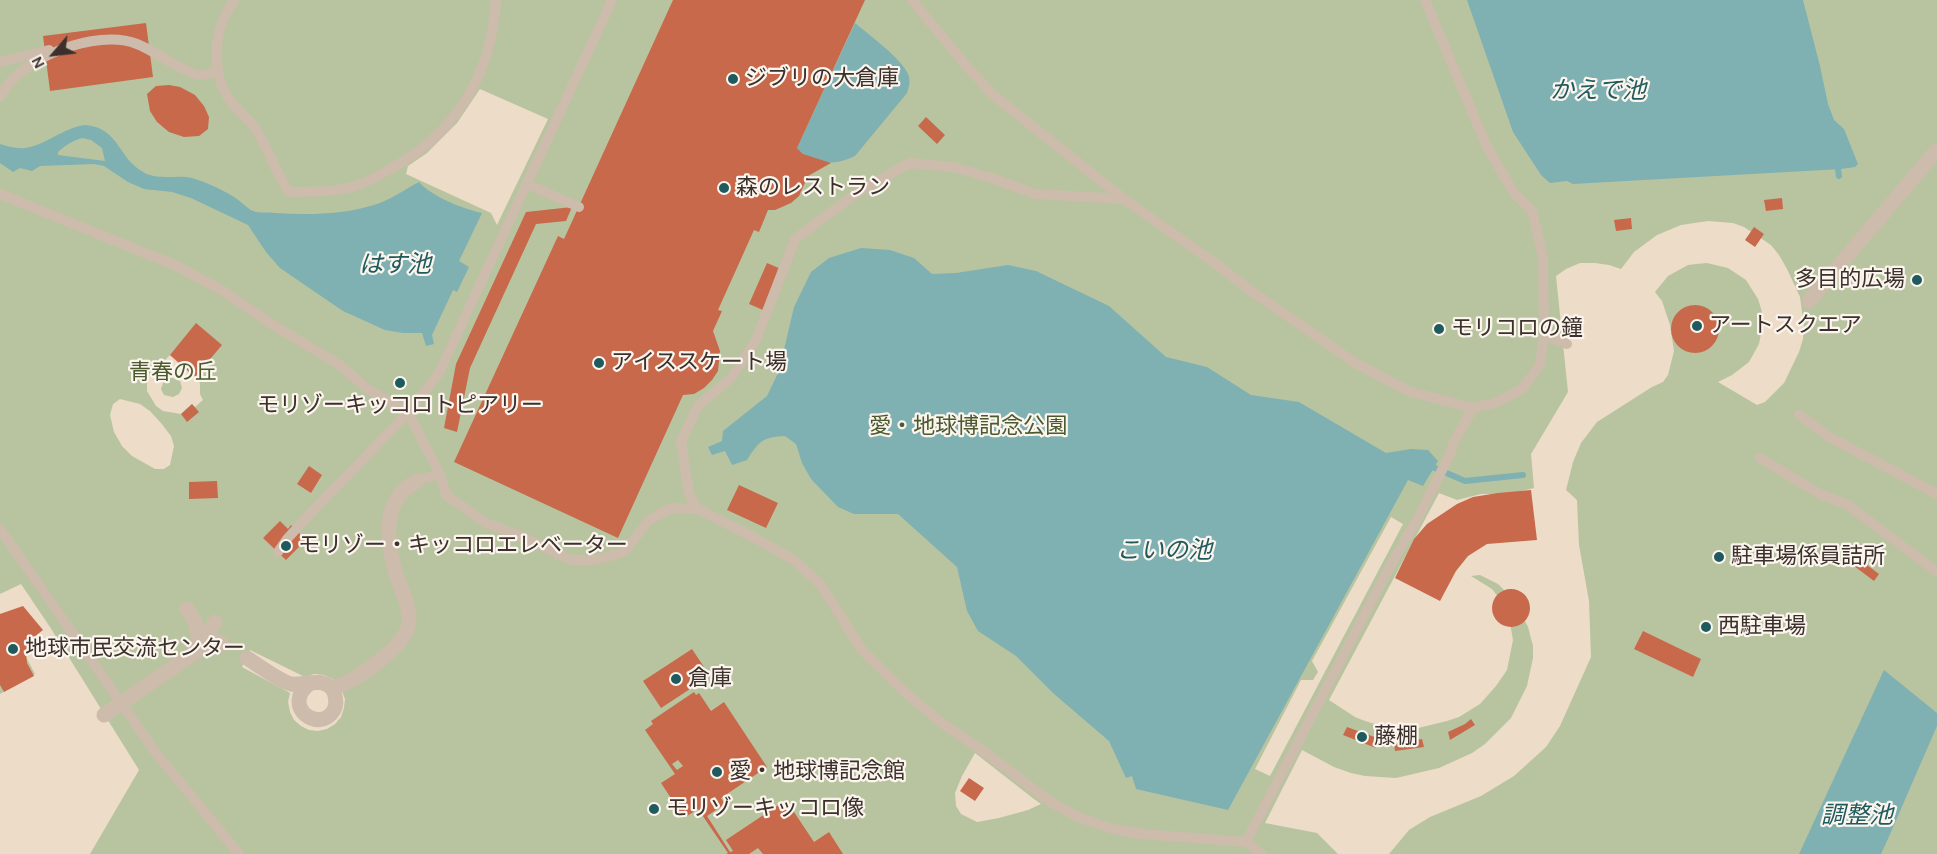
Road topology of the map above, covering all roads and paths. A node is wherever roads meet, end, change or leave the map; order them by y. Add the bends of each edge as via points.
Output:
1 (234, 0) edge
2 (496, 0) edge
3 (612, 0) edge
4 (912, 0) edge
5 (1425, 0) edge
6 (71, 45) junction
7 (0, 62) edge
8 (217, 72) junction
9 (0, 97) edge
10 (1937, 150) edge
11 (527, 184) junction
12 (0, 194) edge
13 (1124, 199) junction
14 (579, 207) dead end
15 (1809, 302) dead end
16 (1544, 335) junction
17 (1567, 344) dead end
18 (1473, 408) junction
19 (408, 413) junction
20 (1798, 415) dead end
21 (1760, 458) dead end
22 (440, 474) junction
23 (417, 480) joint
24 (1937, 494) edge
25 (698, 509) junction
26 (0, 529) edge
27 (278, 552) dead end
28 (1937, 572) edge
29 (187, 609) dead end
30 (215, 622) dead end
31 (222, 644) dead end
32 (200, 648) junction
33 (247, 658) dead end
34 (309, 684) junction
35 (337, 697) junction
36 (121, 703) junction
37 (104, 715) dead end
38 (1246, 842) junction
39 (230, 844) junction
40 (239, 854) edge
41 (245, 854) edge
42 (1261, 854) edge

1 - 8 lane via 223,19
2 - 8 lane via 487,57 459,110 425,147 354,186 329,192 289,192 263,141 227,96
3 - 11 lane
4 - 13 lane via 993,95
5 - 16 lane via 1487,147 1514,193 1532,211 1543,256
6 - 7 lane
6 - 8 lane via 115,39 136,43 197,75
6 - 9 lane via 33,63 14,77
10 - 15 street
11 - 14 lane
11 - 19 lane via 439,373
12 - 19 lane via 177,266 340,365 366,388
13 - 18 lane via 1354,362 1408,391
13 - 25 lane via 1035,194 953,167 910,163 861,190 795,239 756,340 730,378 698,406 681,441 689,494
16 - 17 lane
16 - 18 lane via 1540,364 1522,389 1495,403
18 - 38 lane
19 - 22 lane
19 - 27 lane
20 - 24 lane via 1831,438
21 - 28 lane via 1848,506
22 - 23 lane
22 - 25 lane via 446,495 486,523 571,560 595,560 624,552 649,520 671,508
23 - 35 street via 394,501 388,522 390,550 410,624 384,658 340,686
25 - 38 lane via 795,561 821,585 862,650 906,693 1049,801 1078,817 1113,829
26 - 36 lane
29 - 32 street via 195,621
30 - 32 street
31 - 32 street via 210,642
32 - 36 street
33 - 34 street via 290,684
34 - 35 street via 321,682
34 - 35 street via 301,693 299,704 311,718 329,716
36 - 37 street
36 - 39 lane
38 - 42 lane
39 - 40 lane
39 - 41 lane

